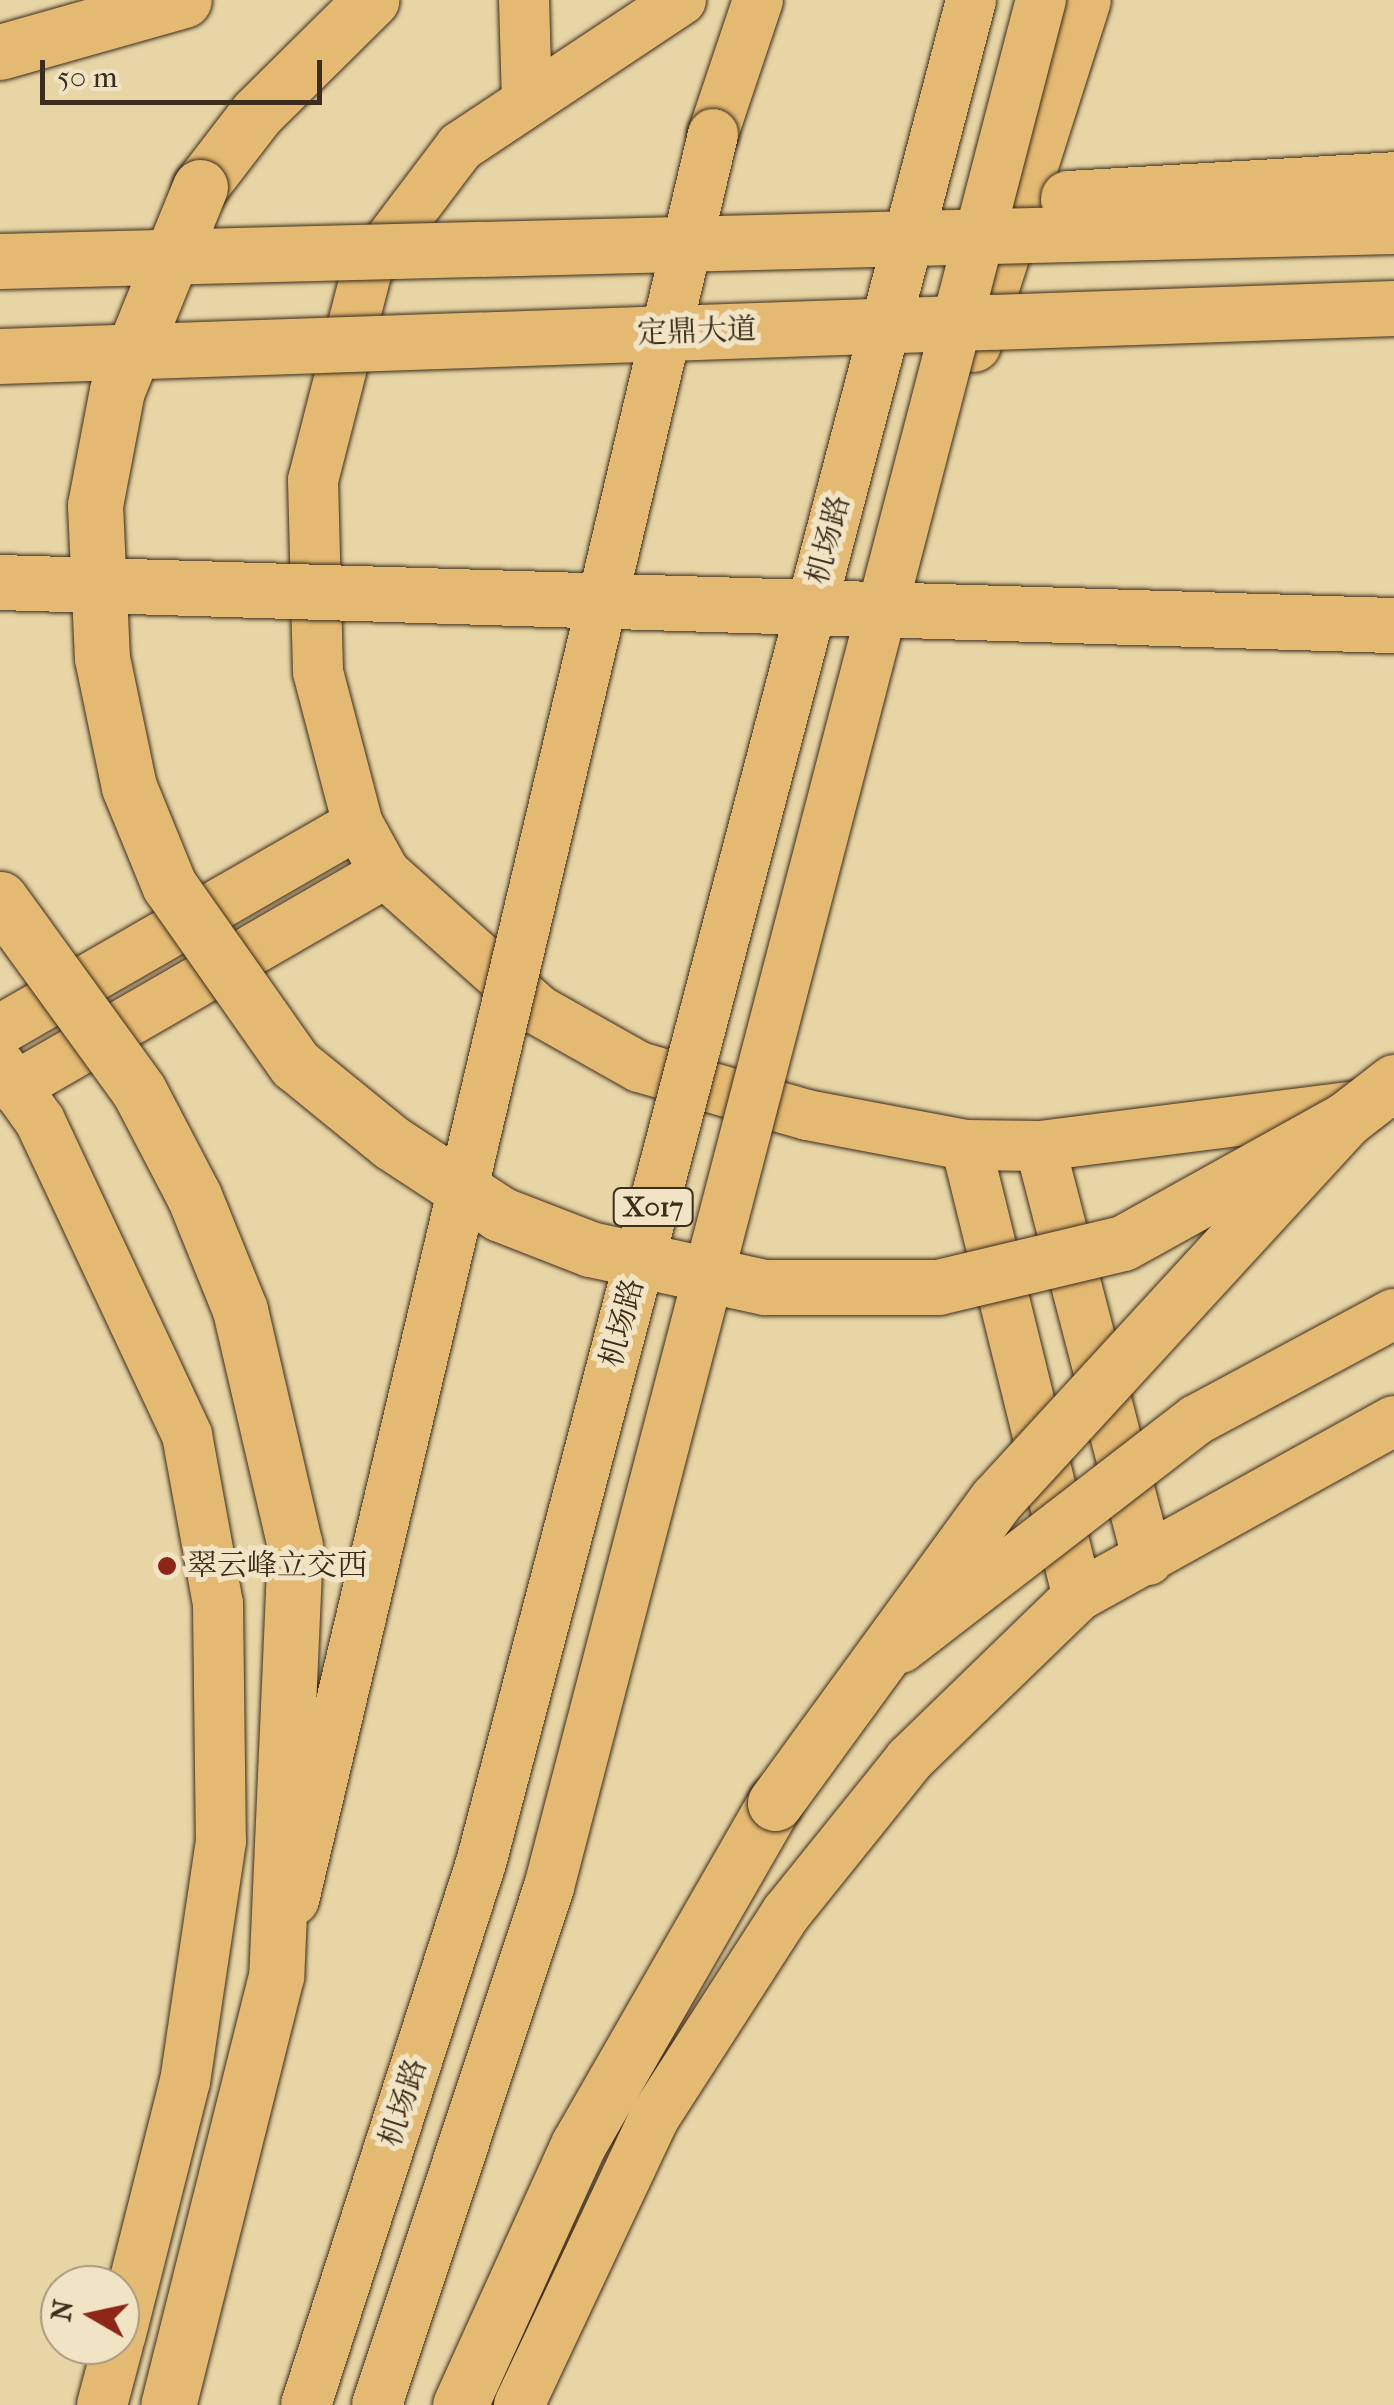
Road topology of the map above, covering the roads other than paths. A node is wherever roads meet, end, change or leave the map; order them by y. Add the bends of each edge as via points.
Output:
1 (184, 0) edge
2 (372, 0) edge
3 (524, 0) edge
4 (681, 0) edge
5 (758, 0) edge
6 (970, 0) edge
7 (1041, 0) edge
8 (1083, 0) edge
9 (0, 52) edge
10 (527, 100) junction
11 (1394, 179) edge
12 (1394, 226) edge
13 (79, 256) junction
14 (0, 261) edge
15 (1394, 308) edge
16 (0, 356) edge
17 (0, 582) edge
18 (1394, 625) edge
19 (858, 704) junction
20 (358, 824) junction
21 (386, 873) junction
22 (0, 899) edge
23 (0, 1030) edge
24 (6, 1077) edge
25 (1394, 1082) edge
26 (1370, 1110) edge
27 (966, 1145) junction
28 (1040, 1146) junction
29 (1394, 1314) edge
30 (1394, 1421) edge
31 (1148, 1560) junction
32 (1078, 1596) junction
33 (775, 1803) junction
34 (276, 1976) junction
35 (138, 2265) edge
36 (113, 2365) edge
37 (102, 2405) edge
38 (168, 2405) edge
39 (306, 2405) edge
40 (378, 2405) edge
41 (460, 2405) edge
42 (519, 2405) edge

1 - 9 highway
2 - 26 highway, bridge via 256,114 200,187 117,390 94,505 102,658 129,787 170,885 230,983 295,1064 500,1214 590,1248 765,1287 938,1287 1124,1242
3 - 10 main road
4 - 10 main road
5 - 34 main road, bridge via 713,134
6 - 39 main road, 机场路 / X017, bridge via 481,1863
7 - 19 main road, X017, bridge
8 - 19 highway, bridge
10 - 20 main road via 460,147 368,270 333,388 313,480 318,672
11 - 13 highway, bridge
12 - 13 highway, bridge
13 - 14 highway, bridge
15 - 16 highway, 定鼎大道, bridge
17 - 18 highway, bridge
19 - 40 main road, X017, bridge via 549,1886
20 - 21 main road
20 - 23 main road
21 - 24 main road
21 - 27 main road via 538,1010 639,1068
22 - 34 highway, bridge via 108,1043 194,1196 240,1310 275,1444 295,1546
24 - 35 main road via 98,1236 188,1435 218,1604 221,1841 185,2082
25 - 26 highway, bridge
26 - 28 main road
26 - 33 highway, bridge via 997,1499
27 - 28 main road
27 - 32 main road
28 - 31 main road
29 - 33 main road, bridge via 1196,1420 1028,1545 895,1652
30 - 31 main road
31 - 32 main road
32 - 42 main road via 909,1760 787,1912 654,2118
33 - 41 highway via 578,2145
34 - 38 highway, bridge
36 - 37 main road

